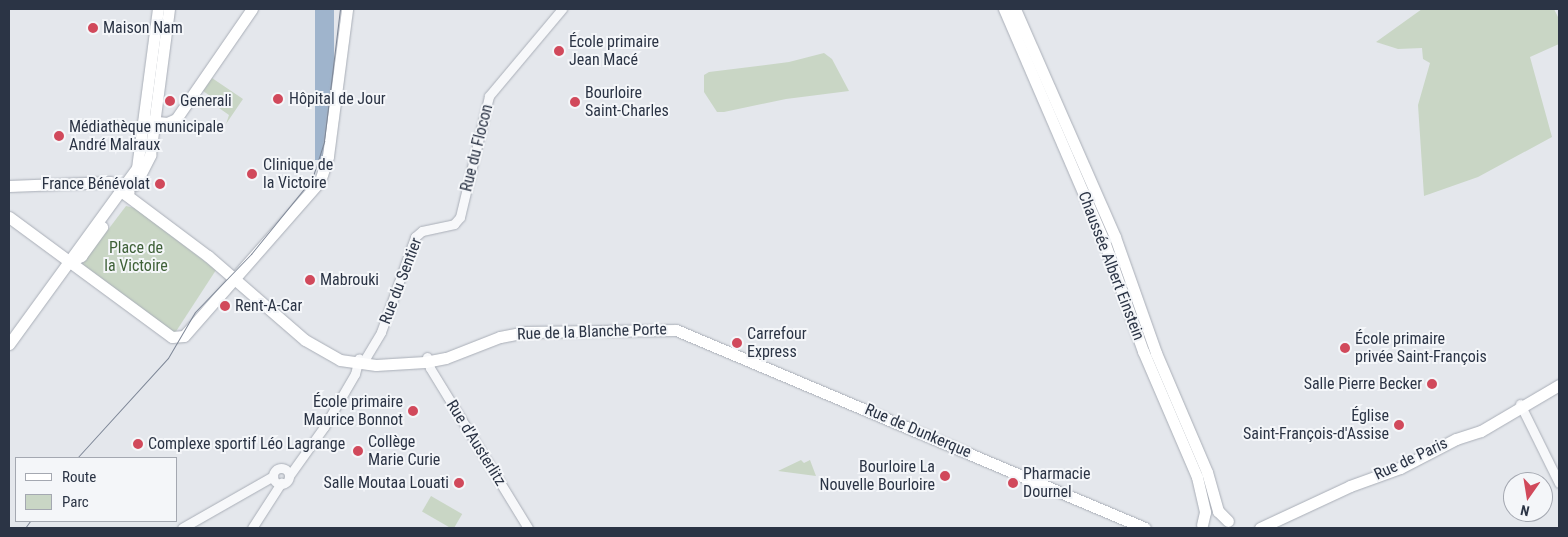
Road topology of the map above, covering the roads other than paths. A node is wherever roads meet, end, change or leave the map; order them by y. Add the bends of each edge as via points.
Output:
1 (158, 9) edge
2 (169, 9) edge
3 (245, 9) edge
4 (252, 9) edge
5 (347, 9) edge
6 (562, 9) edge
7 (1004, 9) edge
8 (1015, 9) edge
9 (149, 118) junction
10 (9, 186) edge
11 (125, 191) junction
12 (9, 217) edge
13 (457, 221) joint
14 (76, 263) junction
15 (237, 277) junction
16 (691, 334) joint
17 (9, 344) edge
18 (428, 359) junction
19 (358, 361) junction
20 (1559, 378) edge
21 (1559, 385) edge
22 (1521, 406) junction
23 (287, 472) junction
24 (274, 476) junction
25 (1559, 483) edge
26 (281, 484) junction
27 (1234, 526) edge
28 (1270, 526) edge
29 (1201, 527) edge
30 (182, 528) edge
31 (252, 528) edge
32 (528, 528) edge
33 (1145, 528) edge
34 (1260, 528) edge

1 - 9 main road
2 - 9 main road
3 - 9 main road via 174,113 167,117
4 - 9 main road via 177,118 171,122
5 - 15 main road via 323,174 315,188
6 - 13 street, Rue du Flocon via 489,96
7 - 29 main road, Chaussée Albert Einstein via 1104,241 1140,343 1197,477 1205,512
8 - 27 main road, Chaussée Albert Einstein via 1112,230 1154,347 1210,479 1217,508
9 - 11 main road via 148,164
10 - 11 main road via 110,182
11 - 14 main road
11 - 14 main road via 72,254
11 - 15 main road
12 - 14 main road
13 - 19 street, Rue du Sentier via 420,232 411,248 383,329
14 - 15 main road via 177,337 190,332
14 - 17 main road
15 - 19 main road via 309,343 332,357
16 - 18 main road, Rue de la Blanche Porte via 660,328 532,332 500,337
16 - 33 main road, Rue de Dunkerque
18 - 19 main road, Rue de la Blanche Porte
18 - 32 street, Rue d'Austerlitz
19 - 23 street, Rue du Sentier via 304,452
20 - 22 main road
21 - 22 main road, Rue de Paris
22 - 25 street
22 - 28 main road, Rue de Paris via 1482,431 1456,438 1400,468 1350,486
23 - 24 street via 276,470
23 - 26 street
24 - 26 street
24 - 30 street
26 - 31 street
27 - 29 main road via 1214,519
28 - 34 main road, Rue de Paris

